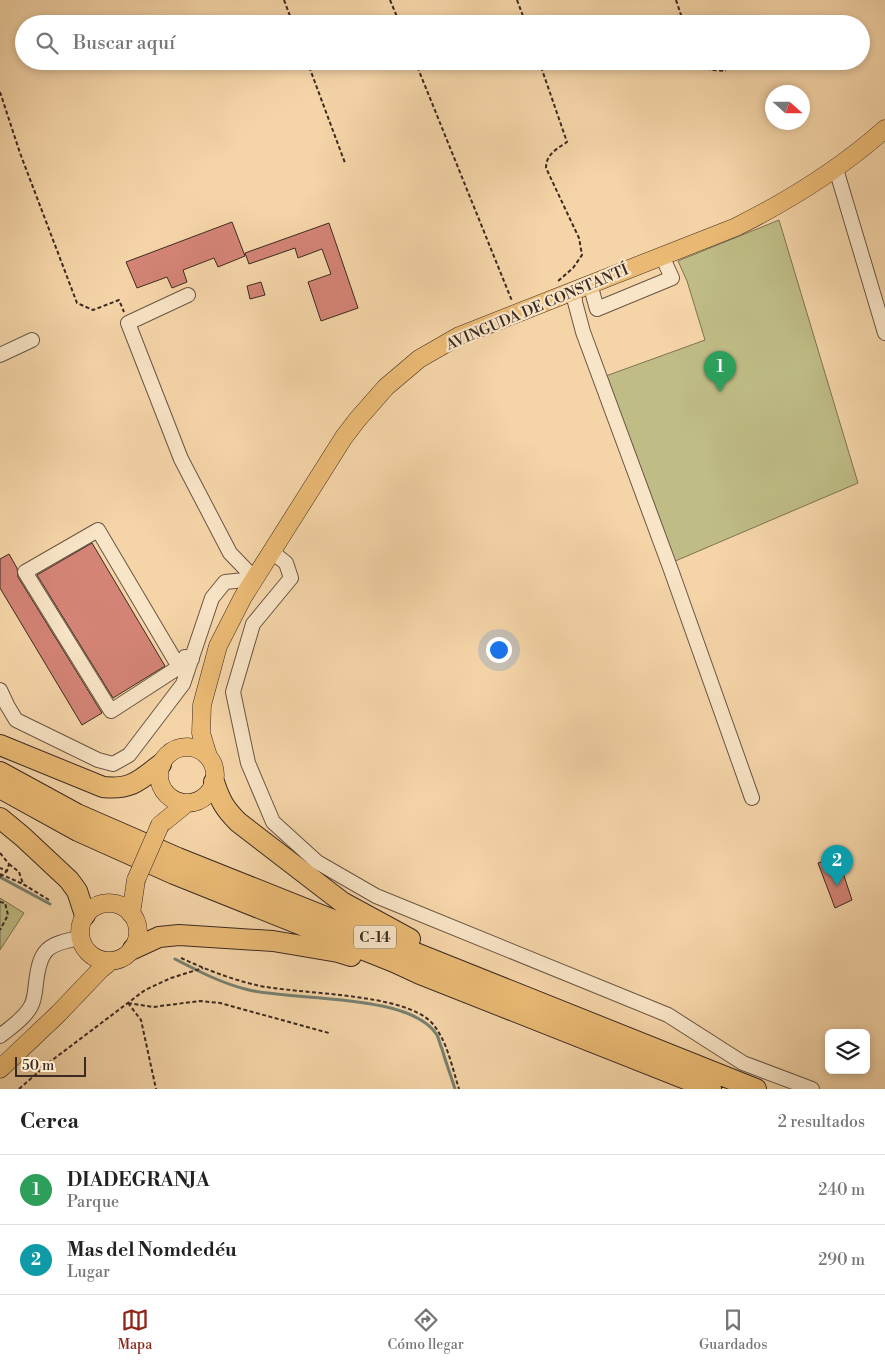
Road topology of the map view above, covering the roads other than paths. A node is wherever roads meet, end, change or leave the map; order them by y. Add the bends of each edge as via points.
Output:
1 (885, 129) edge
2 (836, 169) junction
3 (662, 256) junction
4 (582, 287) junction
5 (188, 295) dead end
6 (885, 333) edge
7 (32, 340) dead end
8 (0, 354) edge
9 (272, 551) junction
10 (255, 579) junction
11 (192, 659) junction
12 (179, 667) junction
13 (0, 690) edge
14 (202, 706) junction
15 (0, 745) edge
16 (177, 749) junction
17 (208, 756) junction
18 (161, 764) junction
19 (0, 772) edge
20 (214, 782) junction
21 (0, 788) edge
22 (164, 790) junction
23 (752, 798) dead end
24 (187, 803) junction
25 (0, 818) edge
26 (160, 825) junction
27 (136, 880) junction
28 (113, 903) junction
29 (85, 914) junction
30 (131, 914) junction
31 (83, 944) junction
32 (133, 948) junction
33 (111, 961) junction
34 (420, 974) junction
35 (81, 989) junction
36 (574, 1017) junction
37 (0, 1036) edge
38 (0, 1069) edge
39 (711, 1089) edge
40 (756, 1089) edge
41 (812, 1089) edge

1 - 2 main road, AVINGUDA DE CONSTANTÍ
2 - 3 main road, AVINGUDA DE CONSTANTÍ via 776,207 736,227
2 - 6 street
3 - 4 main road, AVINGUDA DE CONSTANTÍ
3 - 4 street via 672,278 596,309
4 - 9 main road, AVINGUDA DE CONSTANTÍ via 459,336 419,359 386,387 344,437
4 - 23 street via 575,302 583,332
5 - 10 street via 128,323 181,459 230,553
7 - 8 street
9 - 10 main road, AVINGUDA DE CONSTANTÍ
9 - 41 street via 286,563 291,578 253,624 233,692 248,763 273,822 318,862 376,896 668,1015 743,1063
10 - 11 street via 225,582 212,598
10 - 14 main road, AVINGUDA DE CONSTANTÍ via 218,646
11 - 12 street via 185,657
11 - 13 street via 184,684 129,755 113,764 98,760 16,720
12 - 12 street via 98,530 25,572 111,712
14 - 16 main road via 189,735
14 - 17 main road via 202,733
15 - 18 highway via 103,787 127,787
16 - 17 main road via 192,748
16 - 18 main road
17 - 20 main road via 215,773
18 - 22 main road via 160,782
19 - 36 highway, C-14 via 77,814 178,858
20 - 24 main road via 204,797
20 - 36 highway via 226,810 238,822 342,902 401,935
21 - 34 highway, C-14 via 78,831 174,874
22 - 24 main road via 178,802
22 - 26 main road
24 - 26 main road
25 - 29 highway via 69,880 77,891
26 - 27 main road, bridge
27 - 28 main road
27 - 30 main road
28 - 29 main road via 98,905
28 - 30 main road
29 - 31 main road via 81,922
30 - 32 main road via 138,931
31 - 33 main road via 93,956
31 - 35 main road
31 - 37 street via 60,942 50,947 38,966 31,1006
32 - 33 main road via 127,955
32 - 34 highway via 168,935 273,941 338,952
33 - 35 main road
34 - 39 highway, C-14
35 - 38 main road
36 - 40 highway, C-14

